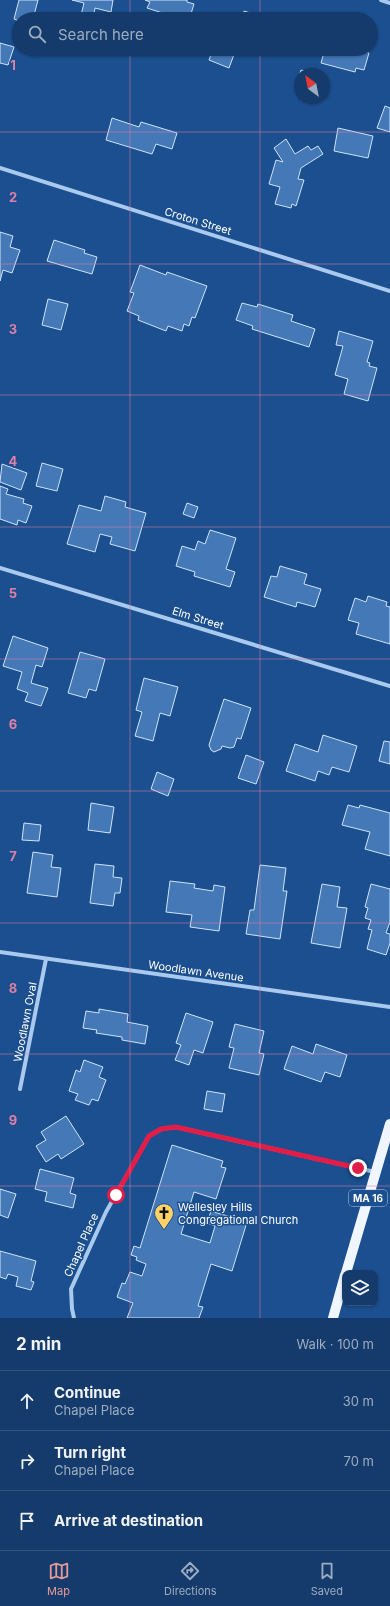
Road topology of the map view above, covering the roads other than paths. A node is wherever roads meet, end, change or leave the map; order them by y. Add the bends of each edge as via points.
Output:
1 (381, 0) edge
2 (390, 3) edge
3 (0, 168) edge
4 (390, 291) edge
5 (0, 568) edge
6 (390, 686) edge
7 (0, 952) edge
8 (46, 958) junction
9 (390, 1007) edge
10 (20, 1089) dead end
11 (390, 1124) edge
12 (376, 1172) junction
13 (346, 1270) edge
14 (342, 1284) edge
15 (74, 1318) edge
16 (332, 1318) edge

1 - 2 street
3 - 4 street, Croton Street
5 - 6 street, Elm Street
7 - 8 street, Woodlawn Avenue
8 - 9 street, Woodlawn Avenue
8 - 10 street, Woodlawn Oval
11 - 12 main road, MA 16
12 - 13 main road, MA 16
12 - 15 street, Chapel Place via 176,1127 161,1129 149,1136 86,1252 72,1289
14 - 16 main road, MA 16

